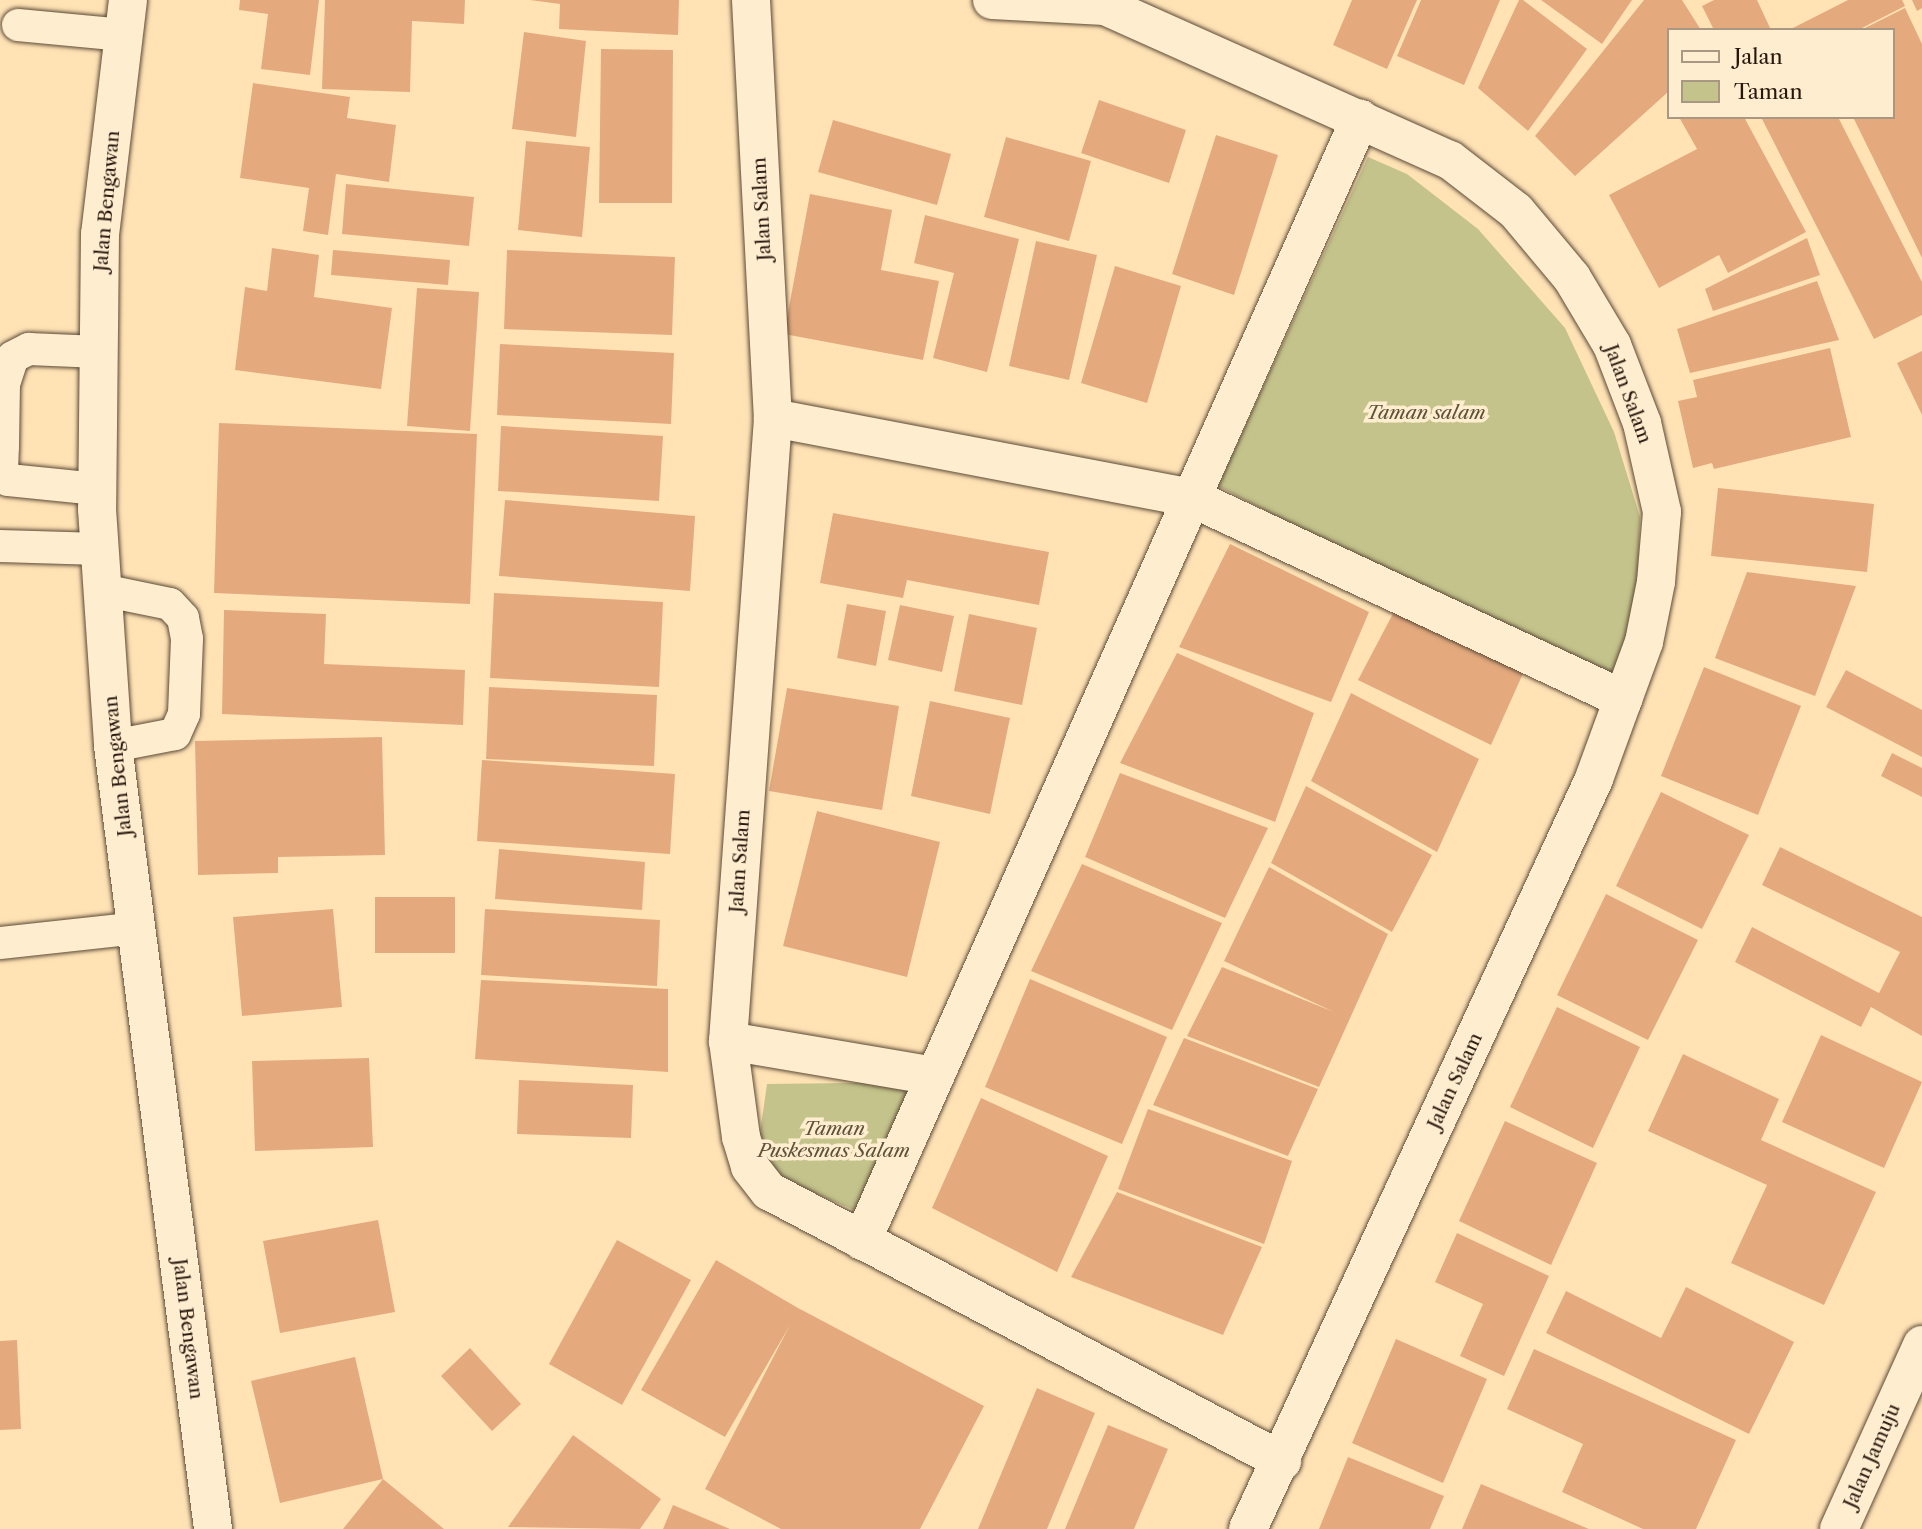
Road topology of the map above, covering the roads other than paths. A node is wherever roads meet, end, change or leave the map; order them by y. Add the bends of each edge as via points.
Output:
1 (751, 0) edge
2 (992, 0) edge
3 (1106, 3) edge
4 (126, 18) edge
5 (18, 25) dead end
6 (1360, 120) junction
7 (99, 352) junction
8 (773, 418) junction
9 (97, 489) junction
10 (1192, 498) junction
11 (0, 546) edge
12 (100, 549) junction
13 (102, 590) junction
14 (1624, 699) junction
15 (113, 746) junction
16 (137, 928) junction
17 (0, 943) edge
18 (728, 1041) junction
19 (935, 1076) junction
20 (862, 1241) junction
21 (1922, 1345) edge
22 (1282, 1461) junction
23 (213, 1529) edge
24 (1248, 1529) edge
25 (1839, 1529) edge

1 - 8 street, Jalan Salam
2 - 3 street, Jalan Salam
3 - 6 street, Jalan Salam
4 - 5 lane
4 - 7 street, Jalan Bengawan via 100,234
6 - 10 street
6 - 14 street, Jalan Salam via 1450,160 1516,211 1572,278 1612,345 1642,423 1662,512 1656,582 1644,642
7 - 9 street, Jalan Bengawan
7 - 9 lane via 29,349 13,357 4,384 2,471 8,480
8 - 10 street
8 - 18 street, Jalan Salam
9 - 12 street, Jalan Bengawan
10 - 14 street
10 - 19 street
11 - 12 lane
12 - 13 street, Jalan Bengawan
13 - 15 street, Jalan Bengawan
13 - 15 lane via 170,604 183,618 187,639 184,714 176,734
14 - 22 street, Jalan Salam via 1594,779
15 - 16 street, Jalan Bengawan
16 - 17 lane
16 - 23 street, Jalan Bengawan
18 - 19 street
18 - 20 street, Jalan Salam via 741,1137 750,1167 769,1191
19 - 20 street
20 - 22 street, Jalan Salam
21 - 25 street, Jalan Jamuju
22 - 24 street, Jalan Salam

